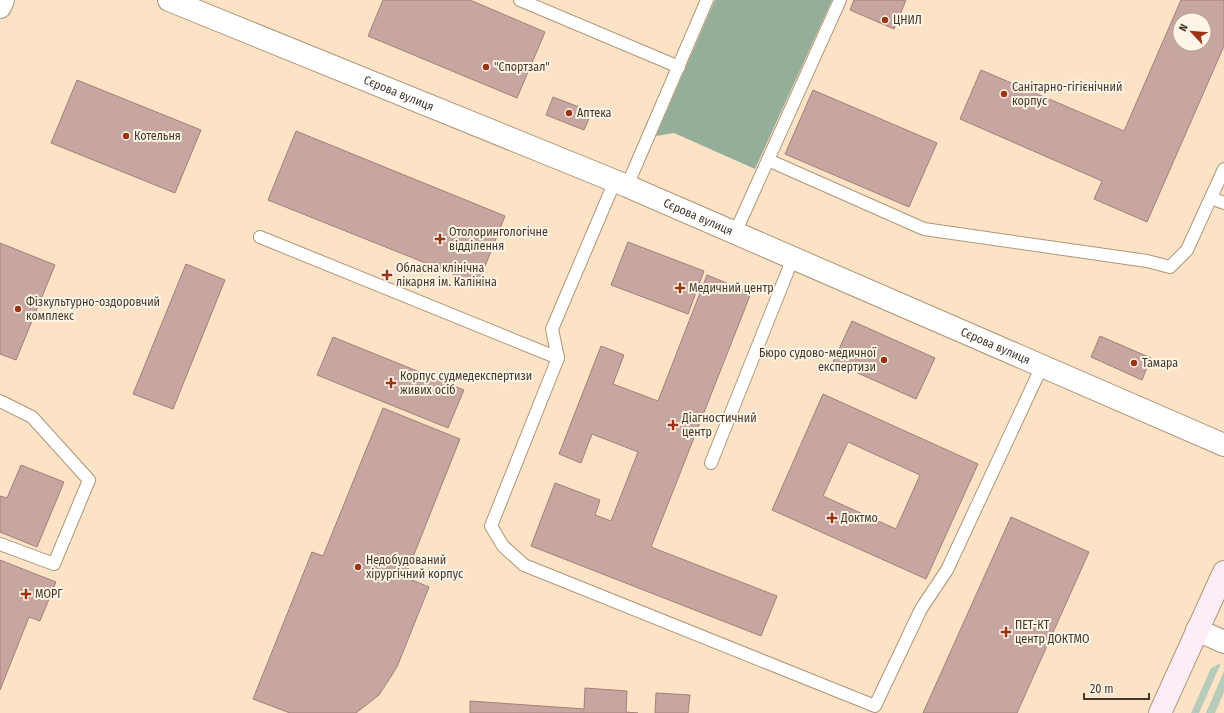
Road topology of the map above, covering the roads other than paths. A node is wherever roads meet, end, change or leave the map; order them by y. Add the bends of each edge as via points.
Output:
1 (4, 0) edge
2 (169, 0) edge
3 (520, 0) edge
4 (707, 0) edge
5 (840, 0) edge
6 (0, 7) edge
7 (679, 67) junction
8 (768, 160) junction
9 (1224, 169) edge
10 (621, 183) junction
11 (1211, 198) junction
12 (1224, 203) edge
13 (735, 233) junction
14 (260, 236) dead end
15 (793, 258) junction
16 (558, 358) junction
17 (1042, 366) junction
18 (0, 401) edge
19 (1224, 445) edge
20 (711, 463) dead end
21 (0, 544) edge
22 (1224, 572) edge
23 (1197, 630) junction
24 (1224, 642) edge
25 (874, 710) edge
26 (1160, 713) edge

1 - 6 street
2 - 10 street, Сєрова вулиця
3 - 7 lane
4 - 7 lane
5 - 8 lane
7 - 10 lane
8 - 11 lane via 924,229 1147,261 1170,267 1187,250
8 - 13 lane
9 - 11 lane
10 - 13 street, Сєрова вулиця
10 - 16 lane via 552,329
11 - 12 lane
13 - 15 street, Сєрова вулиця
14 - 16 lane
15 - 17 street, Сєрова вулиця
15 - 20 lane
16 - 25 lane via 491,526 503,546 524,564
17 - 19 street, Сєрова вулиця
17 - 25 lane via 947,570 921,609
18 - 21 lane via 32,417 89,480 54,564
22 - 23 main road
23 - 24 street
23 - 26 main road

